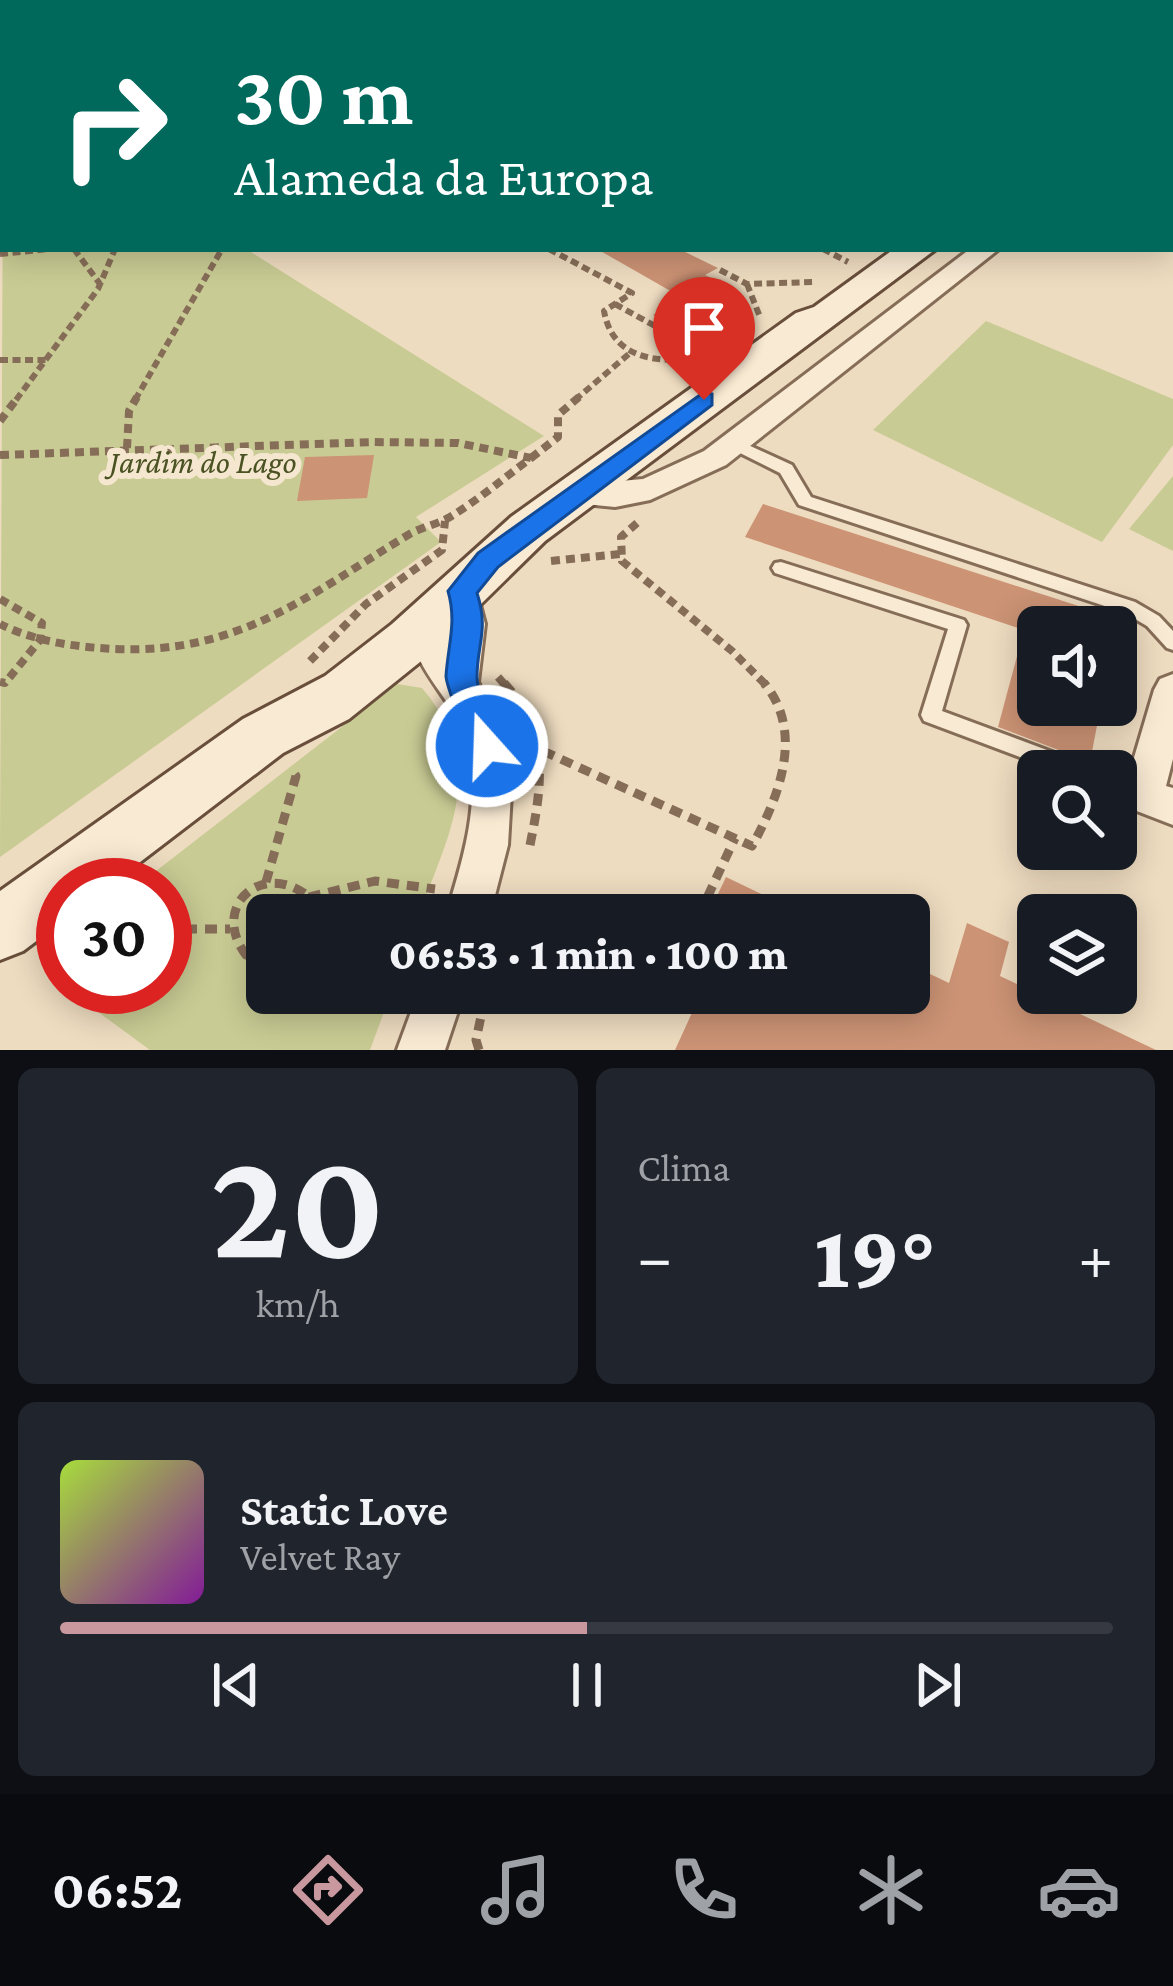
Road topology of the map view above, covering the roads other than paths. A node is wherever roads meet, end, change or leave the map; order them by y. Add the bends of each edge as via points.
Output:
1 (914, 252) edge
2 (982, 252) edge
3 (735, 444) junction
4 (575, 494) junction
5 (781, 568) dead end
6 (479, 585) junction
7 (1173, 643) edge
8 (388, 657) junction
9 (487, 674) junction
10 (1173, 688) edge
11 (285, 741) junction
12 (1024, 750) edge
13 (1144, 795) edge
14 (456, 894) edge
15 (0, 929) edge
16 (434, 1014) edge
17 (421, 1050) edge

1 - 4 main road
2 - 3 street
3 - 4 street via 650,489
3 - 7 lane via 786,469 805,501 1129,608
4 - 6 main road
5 - 12 lane via 958,626 931,715
6 - 8 main road
6 - 9 street via 432,653
6 - 11 main road via 458,564 422,590 292,706
8 - 9 street
8 - 11 main road
9 - 14 street via 483,726 496,789 490,849
10 - 13 street
11 - 15 main road
16 - 17 street

